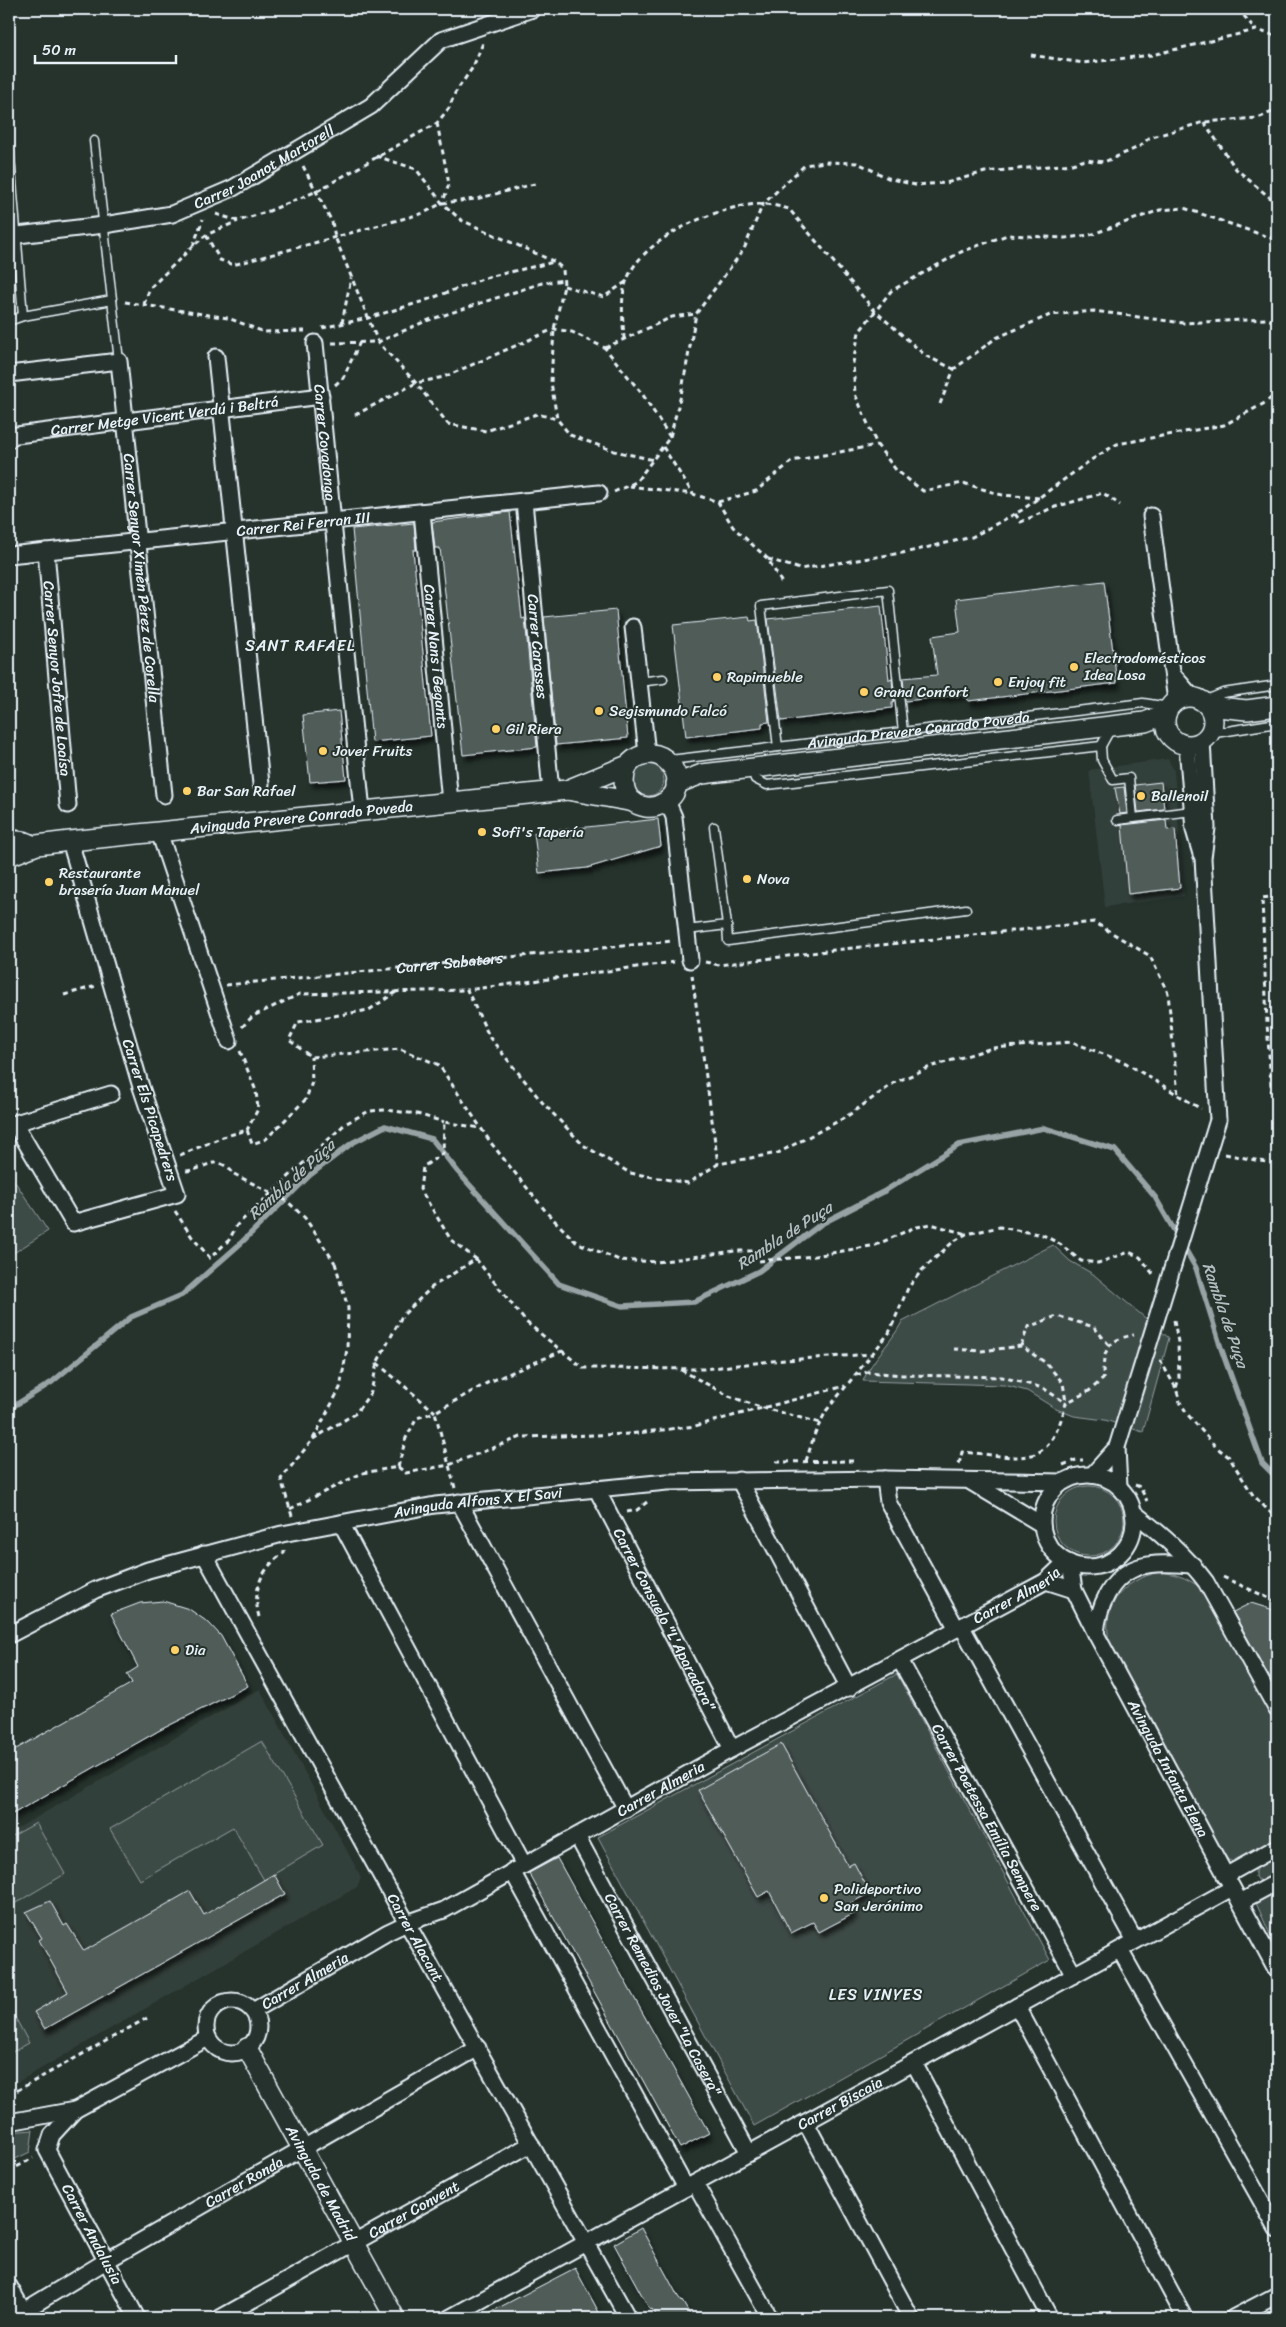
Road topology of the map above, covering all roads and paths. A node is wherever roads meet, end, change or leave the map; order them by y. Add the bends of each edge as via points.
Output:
1 (533, 9) edge
2 (1238, 9) edge
3 (491, 23) junction
4 (1256, 30) junction
5 (1277, 36) edge
6 (1031, 55) dead end
7 (1277, 110) edge
8 (1204, 122) junction
9 (437, 123) junction
10 (94, 141) dead end
11 (9, 144) edge
12 (295, 152) junction
13 (376, 156) junction
14 (538, 183) dead end
15 (317, 190) junction
16 (442, 203) junction
17 (763, 204) junction
18 (204, 205) junction
19 (1277, 209) edge
20 (238, 221) junction
21 (104, 225) junction
22 (206, 235) junction
23 (13, 236) edge
24 (335, 237) junction
25 (1277, 240) edge
26 (192, 247) junction
27 (555, 262) junction
28 (352, 277) junction
29 (564, 280) junction
30 (627, 280) junction
31 (564, 286) junction
32 (112, 300) junction
33 (144, 304) junction
34 (874, 310) junction
35 (696, 314) junction
36 (23, 316) junction
37 (368, 318) junction
38 (9, 321) edge
39 (1277, 322) edge
40 (342, 323) junction
41 (554, 329) junction
42 (311, 337) junction
43 (624, 339) junction
44 (360, 342) junction
45 (378, 342) junction
46 (605, 348) junction
47 (216, 357) dead end
48 (119, 361) junction
49 (954, 370) junction
50 (9, 374) edge
51 (416, 383) junction
52 (1277, 393) edge
53 (321, 396) junction
54 (940, 404) dead end
55 (221, 409) junction
56 (355, 415) dead end
57 (557, 419) junction
58 (125, 422) junction
59 (9, 436) edge
60 (670, 437) junction
61 (9, 440) edge
62 (877, 445) junction
63 (663, 447) junction
64 (654, 460) junction
65 (629, 486) junction
66 (599, 493) joint
67 (693, 494) junction
68 (1039, 498) junction
69 (524, 501) junction
70 (718, 502) junction
71 (1120, 505) dead end
72 (422, 512) junction
73 (1015, 514) junction
74 (1151, 516) dead end
75 (334, 521) junction
76 (234, 532) junction
77 (138, 542) junction
78 (46, 551) junction
79 (9, 555) edge
80 (768, 559) junction
81 (783, 585) dead end
82 (633, 627) dead end
83 (663, 679) dead end
84 (639, 682) junction
85 (1277, 685) edge
86 (1277, 706) edge
87 (1183, 708) junction
88 (1247, 710) junction
89 (1277, 723) edge
90 (1112, 726) junction
91 (903, 732) junction
92 (1202, 736) junction
93 (1101, 746) junction
94 (778, 747) junction
95 (647, 754) junction
96 (628, 765) junction
97 (751, 768) junction
98 (672, 770) junction
99 (261, 784) dead end
100 (559, 791) junction
101 (164, 795) dead end
102 (667, 801) junction
103 (450, 802) junction
104 (634, 802) junction
105 (68, 805) dead end
106 (362, 811) junction
107 (1192, 811) junction
108 (1132, 818) junction
109 (1117, 820) dead end
110 (714, 827) dead end
111 (159, 832) junction
112 (9, 838) edge
113 (70, 841) junction
114 (37, 845) junction
115 (12, 858) edge
116 (1203, 858) junction
117 (1277, 896) edge
118 (966, 909) dead end
119 (727, 925) junction
120 (688, 935) junction
121 (690, 960) junction
122 (111, 981) junction
123 (210, 987) junction
124 (467, 990) junction
125 (396, 992) junction
126 (64, 995) dead end
127 (229, 1041) junction
128 (311, 1057) junction
129 (111, 1094) dead end
130 (1178, 1096) junction
131 (1218, 1120) junction
132 (444, 1122) junction
133 (12, 1125) edge
134 (481, 1128) junction
135 (247, 1130) junction
136 (1209, 1151) junction
137 (718, 1164) junction
138 (1276, 1164) junction
139 (168, 1167) junction
140 (168, 1196) junction
141 (966, 1234) junction
142 (476, 1260) junction
143 (1154, 1275) dead end
144 (1277, 1279) edge
145 (1173, 1314) dead end
146 (1140, 1340) dead end
147 (1109, 1345) junction
148 (1021, 1346) junction
149 (954, 1349) dead end
150 (562, 1351) junction
151 (872, 1354) junction
152 (1157, 1358) dead end
153 (377, 1363) junction
154 (679, 1369) junction
155 (855, 1375) junction
156 (846, 1386) junction
157 (1176, 1388) junction
158 (1066, 1403) junction
159 (760, 1407) junction
160 (435, 1412) junction
161 (820, 1424) junction
162 (313, 1439) junction
163 (1117, 1447) junction
164 (806, 1461) dead end
165 (958, 1464) dead end
166 (450, 1466) junction
167 (398, 1467) junction
168 (1092, 1475) junction
169 (885, 1479) junction
170 (739, 1480) junction
171 (967, 1480) junction
172 (1062, 1482) junction
173 (1119, 1487) junction
174 (596, 1488) junction
175 (459, 1502) junction
176 (290, 1509) junction
177 (1133, 1512) junction
178 (1277, 1519) edge
179 (342, 1523) junction
180 (1041, 1524) junction
181 (296, 1531) junction
182 (284, 1553) dead end
183 (204, 1554) junction
184 (1068, 1562) junction
185 (1193, 1564) junction
186 (1219, 1571) dead end
187 (1046, 1581) junction
188 (1074, 1590) junction
189 (1277, 1602) edge
190 (260, 1619) dead end
191 (959, 1628) junction
192 (1096, 1634) junction
193 (9, 1635) edge
194 (900, 1660) junction
195 (849, 1688) junction
196 (1277, 1710) edge
197 (732, 1749) junction
198 (626, 1809) junction
199 (577, 1836) junction
200 (1277, 1847) edge
201 (518, 1868) junction
202 (1229, 1882) junction
203 (1277, 1882) edge
204 (1240, 1902) junction
205 (407, 1923) junction
206 (1135, 1941) junction
207 (1120, 1950) junction
208 (1277, 1970) edge
209 (1074, 1975) junction
210 (1017, 2006) junction
211 (253, 2011) junction
212 (149, 2017) dead end
213 (208, 2038) junction
214 (247, 2048) junction
215 (478, 2048) junction
216 (914, 2063) junction
217 (9, 2095) edge
218 (75, 2110) junction
219 (9, 2122) edge
220 (806, 2122) junction
221 (531, 2144) junction
222 (47, 2150) junction
223 (301, 2150) junction
224 (749, 2153) junction
225 (9, 2171) edge
226 (690, 2186) junction
227 (1277, 2229) edge
228 (586, 2243) junction
229 (353, 2244) junction
230 (106, 2261) junction
231 (9, 2286) edge
232 (1277, 2294) edge
233 (21, 2316) edge
234 (137, 2318) edge
235 (220, 2318) edge
236 (395, 2318) edge
237 (449, 2318) edge
238 (628, 2318) edge
239 (770, 2318) edge
240 (911, 2318) edge
241 (1050, 2318) edge
242 (1185, 2318) edge
243 (1233, 2318) edge

1 - 3 street, Carrer Joanot Martorell
2 - 4 path
3 - 9 path via 473,67
3 - 12 street, Carrer Joanot Martorell via 441,40 372,106
4 - 5 path
4 - 6 path via 1152,54 1082,63
7 - 8 path via 1258,118
8 - 17 path via 1149,138 1139,148 1104,162 1085,160 985,172 946,184 914,184 888,178 858,163 805,165
8 - 19 path via 1236,169 1275,202
9 - 13 path
9 - 16 path via 449,184
10 - 21 lane
11 - 23 lane
12 - 15 path
12 - 18 street, Carrer Joanot Martorell
13 - 15 path
13 - 16 path via 416,169
14 - 16 path via 476,199
15 - 20 path
15 - 24 path via 332,222
16 - 24 path via 424,213
16 - 27 path via 461,220
17 - 30 path via 725,210 688,222 650,249
17 - 34 path via 789,208
17 - 35 path via 744,249
18 - 20 path
18 - 21 street, Carrer Joanot Martorell via 172,214
18 - 26 path
20 - 22 path
21 - 23 street, Carrer Joanot Martorell
21 - 32 lane
22 - 24 path via 220,260 233,265
22 - 26 path
23 - 36 lane
24 - 28 path
25 - 34 path via 1184,208 1160,210 1090,235 1065,238 1007,236 961,252 918,274 891,290
26 - 33 path via 150,288
27 - 29 path via 563,270
27 - 37 path via 488,277
28 - 37 path
28 - 40 path
29 - 31 path
29 - 45 path via 542,282 426,321
30 - 31 path via 604,297
30 - 43 path via 622,302
31 - 41 path
32 - 33 path
32 - 36 lane
32 - 48 lane
33 - 42 path via 228,318 264,332
34 - 49 path via 926,356
34 - 62 path via 859,332 853,363 856,394
35 - 43 path via 672,317
35 - 60 path
36 - 38 lane
37 - 40 path
37 - 45 path
39 - 49 path via 1266,319 1183,323 1094,311 1050,315 996,338
40 - 42 path
41 - 46 path via 572,332
41 - 51 path via 444,377
41 - 57 path via 551,382
42 - 44 path
42 - 53 street, Carrer Covadonga
43 - 46 path
44 - 45 path
44 - 53 path via 342,378
45 - 51 path
46 - 60 path via 643,395
47 - 55 street
48 - 50 street
48 - 58 street, Carrer Senyor Ximén Pérez de Corella
49 - 54 path
51 - 56 path
51 - 57 path via 448,424 486,431 537,414
52 - 68 path via 1224,425 1117,444
53 - 55 street, Carrer Metge Vicent Verdú i Beltrá
53 - 75 street, Carrer Covadonga
55 - 58 street, Carrer Metge Vicent Verdú i Beltrá
55 - 76 street
57 - 64 path via 570,435 614,451
58 - 59 street, Carrer Metge Vicent Verdú i Beltrá
58 - 77 street, Carrer Senyor Ximén Pérez de Corella
59 - 61 street
60 - 63 path
62 - 68 path via 896,470 923,491 963,482 1002,495
62 - 70 path via 792,461 756,491
63 - 64 path
63 - 67 path
64 - 65 path
65 - 66 path via 617,492
65 - 67 path
66 - 69 street, Carrer Rei Ferran III
67 - 70 path
68 - 73 path
69 - 72 street, Carrer Rei Ferran III
69 - 100 street, Carrer Carasses
70 - 80 path via 733,527
71 - 73 path via 1103,492 1021,522
72 - 75 street, Carrer Rei Ferran III
72 - 103 street, Carrer Nans i Gegants
73 - 80 path via 972,537 908,552 800,569
74 - 87 street via 1174,676
75 - 76 street, Carrer Rei Ferran III
75 - 106 street, Carrer Covadonga
76 - 77 street, Carrer Rei Ferran III
76 - 99 street
77 - 78 street, Carrer Rei Ferran III
77 - 101 street, Carrer Senyor Ximén Pérez de Corella
78 - 79 street, Carrer Rei Ferran III
78 - 105 street, Carrer Senyor Jofre de Loaísa
80 - 81 path
82 - 84 street
83 - 84 lane
84 - 95 street
85 - 87 lane via 1222,693
86 - 88 street
87 - 88 street
87 - 90 street, Avinguda Prevere Conrado Poveda via 1145,722
87 - 91 lane, Avinguda Prevere Conrado Poveda via 1143,703
87 - 92 street via 1212,716
87 - 92 street via 1174,739
88 - 92 street
89 - 92 lane
90 - 93 lane
90 - 97 street, Avinguda Prevere Conrado Poveda
91 - 94 lane, Avinguda Prevere Conrado Poveda
91 - 94 lane via 888,590 761,606
92 - 107 street
92 - 116 street via 1207,828
93 - 97 lane via 767,785 755,779
93 - 108 lane via 1102,760 1113,780 1129,778
94 - 98 lane, Avinguda Prevere Conrado Poveda
95 - 96 street via 633,759
95 - 98 street via 662,756
96 - 100 street, Avinguda Prevere Conrado Poveda
96 - 104 street via 623,785
97 - 98 street, Avinguda Prevere Conrado Poveda via 702,774
98 - 102 street via 673,793
100 - 103 street, Avinguda Prevere Conrado Poveda
100 - 104 street, Avinguda Prevere Conrado Poveda
102 - 104 street via 654,807
102 - 120 street via 674,817
103 - 106 street, Avinguda Prevere Conrado Poveda
106 - 111 street, Avinguda Prevere Conrado Poveda
107 - 108 lane
107 - 116 street
108 - 109 lane
110 - 119 lane
111 - 113 street, Avinguda Prevere Conrado Poveda
111 - 123 street
112 - 114 street, Avinguda Prevere Conrado Poveda
113 - 114 street, Avinguda Prevere Conrado Poveda
113 - 122 street, Carrer Els Picapedrers
114 - 115 street, Avinguda Prevere Conrado Poveda
116 - 131 street
117 - 138 path via 1262,898
118 - 119 lane via 728,941
119 - 120 lane
120 - 121 street
120 - 123 path, Carrer Sabaters
121 - 124 path
121 - 130 path via 719,965 1094,922 1150,956 1168,993
121 - 137 path
122 - 126 path
122 - 139 street, Carrer Els Picapedrers
123 - 127 street
124 - 125 path
124 - 137 path via 490,1038 583,1146 630,1173 688,1183
125 - 127 path via 300,994 253,1016
125 - 128 path via 369,1010 298,1022 289,1040
127 - 135 path via 241,1052 257,1100 258,1109
128 - 134 path via 400,1049 439,1066
128 - 135 path via 312,1082 306,1099 266,1140 252,1144
129 - 133 street
130 - 131 path
130 - 137 path via 1126,1063 1072,1042 992,1048 930,1067 894,1083 846,1117 778,1153
131 - 136 street, bridge
132 - 134 path
132 - 140 path via 386,1110 369,1111 345,1124 237,1225 229,1240 210,1258 178,1218
132 - 142 path via 443,1153 423,1167 420,1188 451,1240
133 - 140 street, Carrer Els Picapedrers via 73,1223
134 - 141 path via 548,1214 576,1242 619,1260 657,1262 735,1251 753,1251 758,1261 815,1256 876,1245 930,1224
135 - 139 path via 223,1136
136 - 138 path
136 - 163 street, bridge
138 - 144 path via 1273,1266
139 - 140 street, Carrer Els Picapedrers via 177,1194
139 - 162 path, bridge via 192,1171 216,1162 226,1165 234,1174 288,1201 305,1218 335,1263 348,1308 348,1349 340,1388
141 - 143 path via 1000,1227 1042,1235 1060,1244 1081,1262 1098,1263 1129,1252 1140,1257
141 - 151 path via 922,1270 908,1288 889,1333
142 - 150 path via 526,1322
142 - 153 path via 432,1287 402,1316
145 - 157 path via 1178,1342 1179,1378
146 - 147 path via 1134,1334 1118,1338
147 - 148 path via 1094,1327 1057,1316 1028,1328
147 - 158 path via 1103,1359 1103,1379
148 - 149 path via 982,1351
148 - 158 path via 1046,1364 1063,1383
150 - 154 path via 583,1368
150 - 160 path via 489,1382
151 - 154 path
151 - 155 path
152 - 157 path
153 - 160 path
153 - 162 path via 371,1392 356,1413
154 - 159 path via 729,1396
155 - 156 path
155 - 158 path via 867,1372 1002,1377 1044,1388
156 - 159 path
156 - 161 path
157 - 178 path via 1188,1415 1229,1457 1253,1495
158 - 165 path via 1056,1434 1039,1453 1024,1458 962,1452
159 - 161 path
159 - 166 path via 695,1426 638,1433 521,1437
160 - 166 path
160 - 167 path via 416,1418
161 - 164 path
162 - 176 path via 281,1478
163 - 168 street
163 - 173 street
166 - 167 path via 406,1473
166 - 175 path
167 - 176 path via 362,1473
168 - 172 street via 1076,1476
168 - 173 street
169 - 170 street, Avinguda Alfons X El Savi
169 - 171 street, Avinguda Alfons X El Savi
169 - 191 street via 888,1502
170 - 174 street, Avinguda Alfons X El Savi
170 - 195 street
171 - 172 street, Avinguda Alfons X El Savi
171 - 180 street, Avinguda Alfons X El Savi
172 - 180 street via 1046,1500
173 - 177 street
174 - 175 street, Avinguda Alfons X El Savi
174 - 197 street, Carrer Consuelo "L'Aparadora"
175 - 179 street, Avinguda Alfons X El Savi
175 - 198 street
176 - 181 path
177 - 184 street via 1129,1540 1116,1556 1098,1566
177 - 185 street
179 - 181 street, Avinguda Alfons X El Savi
179 - 201 street
180 - 184 street via 1045,1539 1054,1552
181 - 183 street, Avinguda Alfons X El Savi
182 - 190 path via 261,1576 256,1597
183 - 193 street, Avinguda Alfons X El Savi via 95,1590
183 - 205 street, Carrer Alacant
184 - 187 street, Carrer Almeria
184 - 188 street, Avinguda Infanta Elena
185 - 192 street via 1138,1567 1122,1576 1108,1592 1097,1618
185 - 196 street
186 - 189 path via 1224,1577
187 - 188 street
187 - 191 street, Carrer Almeria
188 - 192 street, Avinguda Infanta Elena
191 - 194 street, Carrer Almeria
191 - 206 street
192 - 202 street, Avinguda Infanta Elena
194 - 195 street, Carrer Almeria
194 - 209 street, Carrer Poetessa Emília Sempere
195 - 197 street, Carrer Almeria
197 - 198 street, Carrer Almeria
198 - 199 street, Carrer Almeria
199 - 201 street, Carrer Almeria
199 - 224 street, Carrer Remedios Jover "La Casera"
200 - 202 street, Carrer Biscaia
201 - 205 street, Carrer Almeria via 444,1910
201 - 226 street
202 - 204 street, Avinguda Infanta Elena
202 - 206 street, Carrer Biscaia
203 - 204 street
204 - 208 street, Avinguda Infanta Elena
205 - 211 street, Carrer Almeria
205 - 215 street, Carrer Alacant
206 - 207 street, Carrer Biscaia
207 - 209 street, Carrer Biscaia
207 - 227 street
209 - 210 street, Carrer Biscaia
210 - 216 street, Carrer Biscaia
210 - 242 street
211 - 213 street via 244,2004 223,2002 208,2017
211 - 214 street via 257,2031
212 - 217 path
213 - 214 street via 221,2050
213 - 218 street
214 - 223 street, Avinguda de Madrid
215 - 221 street, Carrer Alacant
215 - 223 street, Carrer Ronda
216 - 220 street, Carrer Biscaia
216 - 241 street
218 - 219 street
218 - 222 street via 52,2135
220 - 224 street, Carrer Biscaia
220 - 240 street
221 - 228 street, Carrer Alacant
221 - 229 street, Carrer Convent
222 - 225 path
222 - 230 street, Carrer Andalusia
223 - 229 street, Avinguda de Madrid
223 - 230 street, Carrer Ronda
224 - 226 street, Carrer Biscaia
226 - 228 street, Carrer Biscaia
226 - 239 street
228 - 237 street, Carrer Biscaia
228 - 238 street, Carrer Alacant
229 - 235 street, Carrer Convent
229 - 236 street, Avinguda de Madrid
230 - 233 street, Carrer Ronda
230 - 234 street, Carrer Andalusia
231 - 233 street
232 - 243 street

